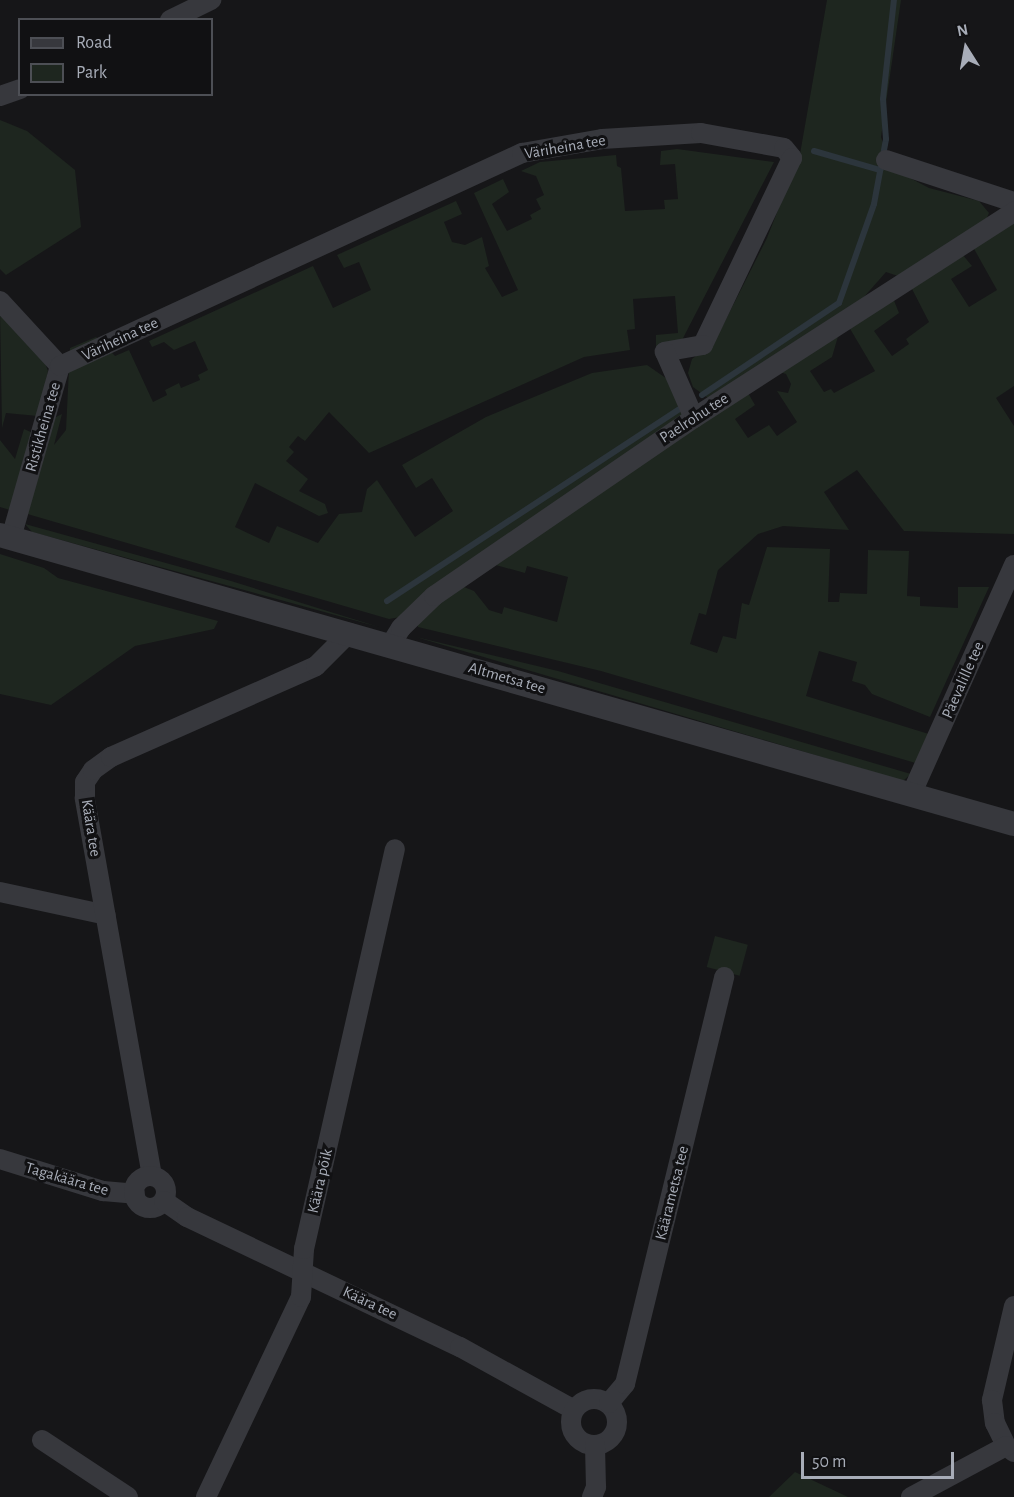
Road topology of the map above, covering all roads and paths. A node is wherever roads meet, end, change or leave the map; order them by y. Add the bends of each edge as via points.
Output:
1 (211, 0) edge
2 (174, 18) edge
3 (18, 90) edge
4 (0, 96) edge
5 (886, 160) dead end
6 (1014, 202) edge
7 (1014, 212) edge
8 (0, 301) edge
9 (60, 366) junction
10 (694, 418) junction
11 (6, 537) edge
12 (1014, 565) edge
13 (349, 633) junction
14 (391, 644) junction
15 (911, 795) junction
16 (1014, 824) edge
17 (395, 849) dead end
18 (0, 892) edge
19 (106, 915) junction
20 (724, 977) dead end
21 (0, 1159) edge
22 (152, 1176) junction
23 (135, 1194) junction
24 (164, 1201) junction
25 (304, 1274) junction
26 (1014, 1306) edge
27 (609, 1403) junction
28 (574, 1410) junction
29 (42, 1440) dead end
30 (595, 1445) junction
31 (1010, 1449) edge
32 (600, 1494) edge
33 (128, 1497) edge
34 (206, 1497) edge
35 (911, 1497) edge

1 - 2 street
3 - 4 street
5 - 6 street
7 - 10 street, Paelrohu tee
8 - 9 street, Ristikheina tee
9 - 10 street, Väriheina tee via 522,153 602,139 701,133 784,148 792,158 703,345 665,352
9 - 11 street, Ristikheina tee
10 - 14 street, Paelrohu tee via 434,596 401,628
11 - 13 street, Altmetsa tee
12 - 15 street, Päevalille tee
13 - 14 street, Altmetsa tee
13 - 19 street, Käära tee via 316,666 111,757 93,770 86,782 85,798
14 - 15 street, Altmetsa tee
15 - 16 street, Altmetsa tee
17 - 25 street, Käära põik via 304,1250
18 - 19 street
19 - 22 street, Käära tee
20 - 27 street, Käärametsa tee via 625,1384
21 - 23 street, Tagakäära tee via 103,1191
22 - 23 street via 139,1181
22 - 24 street via 165,1185
23 - 24 street via 147,1207
24 - 25 street, Käära tee via 187,1217
25 - 28 street, Käära tee via 460,1347
25 - 34 street, Käära põik via 301,1297
26 - 31 street via 992,1400 995,1423
27 - 28 street via 587,1399
27 - 30 street via 617,1416 615,1432 604,1443
28 - 30 street via 570,1423 576,1437
29 - 33 street
30 - 32 street
31 - 35 street

